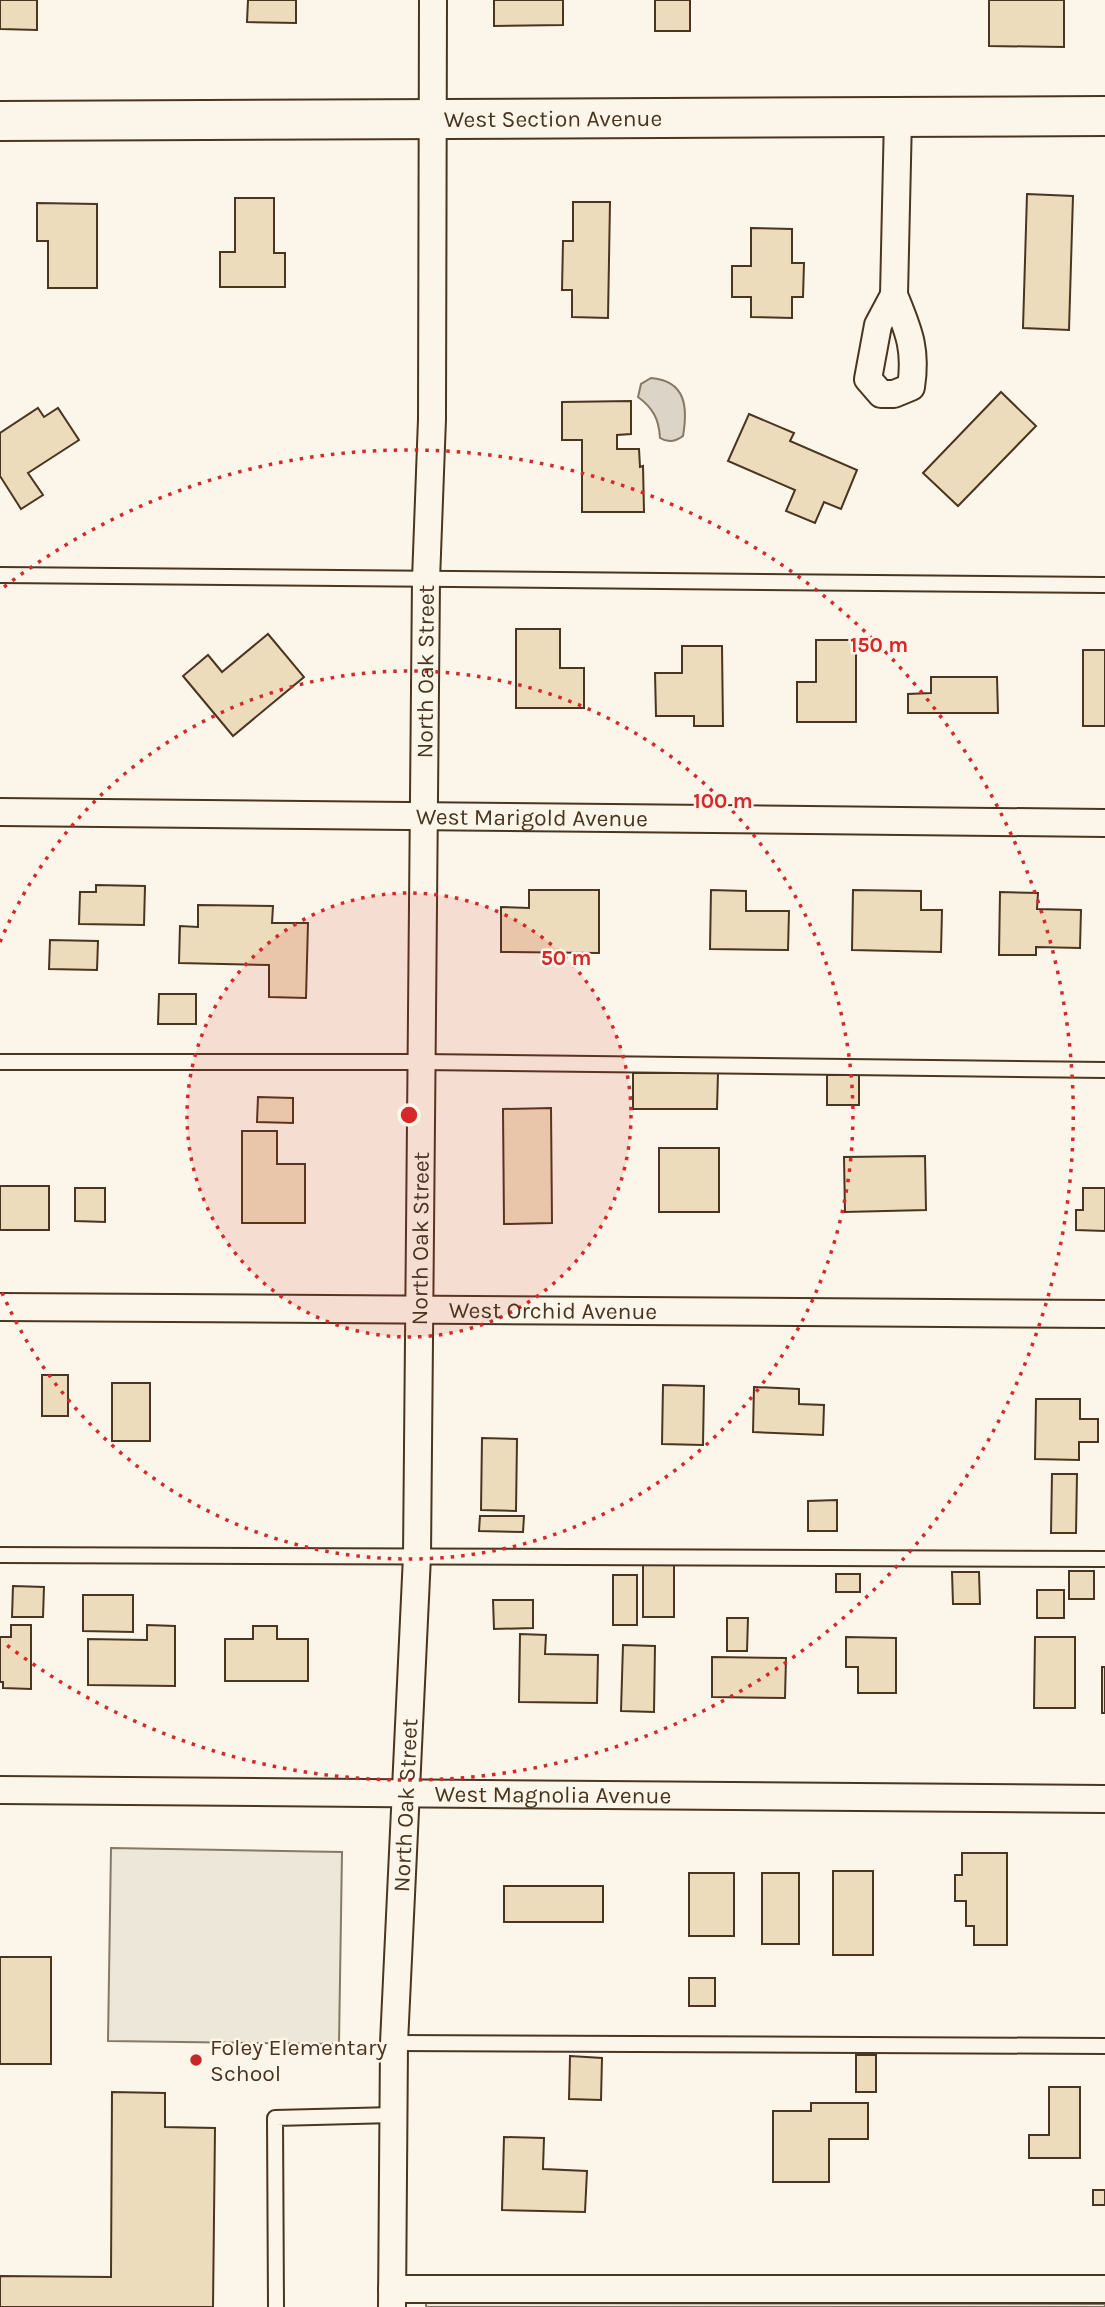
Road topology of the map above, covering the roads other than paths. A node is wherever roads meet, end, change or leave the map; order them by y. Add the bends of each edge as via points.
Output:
1 (433, 0) edge
2 (1105, 116) edge
3 (898, 117) junction
4 (432, 119) junction
5 (0, 121) edge
6 (894, 295) dead end
7 (0, 575) edge
8 (426, 580) junction
9 (1105, 586) edge
10 (0, 813) edge
11 (424, 816) junction
12 (1105, 823) edge
13 (0, 1062) edge
14 (422, 1062) junction
15 (1105, 1070) edge
16 (0, 1307) edge
17 (420, 1308) junction
18 (1105, 1314) edge
19 (0, 1555) edge
20 (418, 1556) junction
21 (1105, 1559) edge
22 (0, 1790) edge
23 (405, 1793) junction
24 (1105, 1799) edge
25 (394, 2043) junction
26 (1105, 2046) edge
27 (394, 2115) junction
28 (1105, 2289) edge
29 (392, 2298) edge
30 (276, 2307) edge

1 - 4 street, North Oak Street
2 - 3 street, West Section Avenue
3 - 4 street, West Section Avenue
3 - 6 street
4 - 5 street, West Section Avenue
4 - 8 street, North Oak Street via 432,419
7 - 8 lane
8 - 9 lane
8 - 11 street, North Oak Street
10 - 11 street, West Marigold Avenue
11 - 12 street, West Marigold Avenue
11 - 14 street, North Oak Street
13 - 14 lane
14 - 15 lane
14 - 17 street, North Oak Street
16 - 17 street, West Orchid Avenue
17 - 18 street, West Orchid Avenue
17 - 20 street, North Oak Street
19 - 20 lane
20 - 21 lane
20 - 23 street, North Oak Street
22 - 23 street, West Magnolia Avenue
23 - 24 street, West Magnolia Avenue
23 - 25 street, North Oak Street
25 - 26 lane
25 - 27 street, North Oak Street
27 - 29 street, North Oak Street
27 - 30 lane via 275,2118
28 - 29 street

